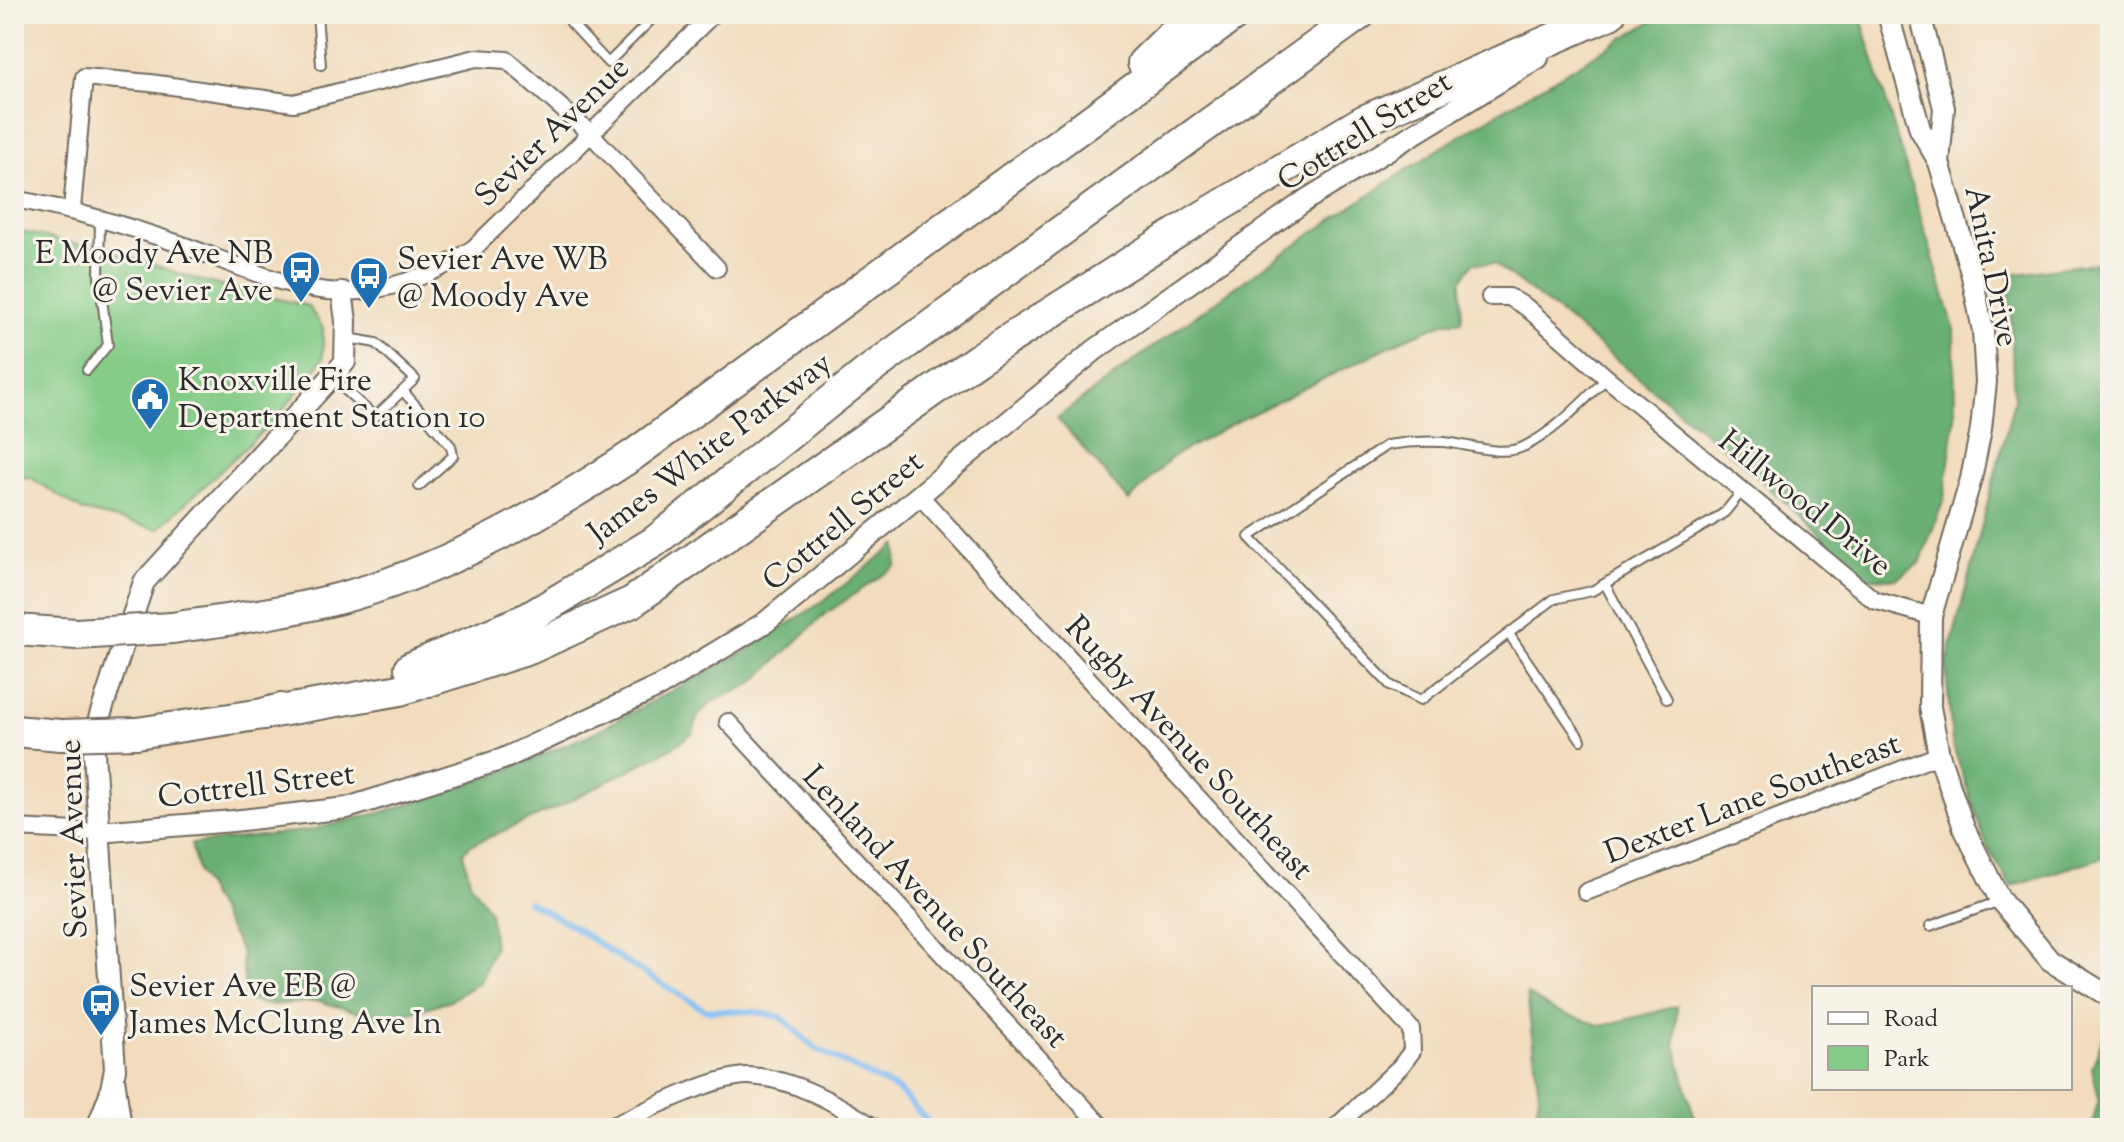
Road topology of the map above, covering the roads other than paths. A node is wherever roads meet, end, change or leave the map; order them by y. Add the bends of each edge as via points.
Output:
1 (317, 14) edge
2 (569, 14) edge
3 (657, 14) edge
4 (713, 14) edge
5 (1193, 14) edge
6 (1236, 14) edge
7 (1360, 14) edge
8 (1610, 14) edge
9 (1888, 14) edge
10 (1920, 14) edge
11 (321, 65) dead end
12 (590, 133) junction
13 (1069, 137) junction
14 (1939, 162) junction
15 (14, 199) edge
16 (72, 209) junction
17 (100, 217) junction
18 (717, 268) dead end
19 (342, 292) junction
20 (1490, 297) dead end
21 (346, 337) junction
22 (87, 370) dead end
23 (332, 378) junction
24 (1607, 378) junction
25 (403, 391) junction
26 (419, 486) dead end
27 (1743, 490) junction
28 (919, 495) junction
29 (1605, 584) junction
30 (1931, 616) junction
31 (14, 630) edge
32 (1509, 634) junction
33 (1667, 699) dead end
34 (263, 714) junction
35 (728, 722) dead end
36 (14, 731) edge
37 (1581, 740) dead end
38 (1939, 755) junction
39 (14, 828) edge
40 (99, 832) junction
41 (1586, 892) dead end
42 (2000, 900) junction
43 (1930, 926) dead end
44 (2110, 997) edge
45 (115, 1069) junction
46 (97, 1128) edge
47 (123, 1128) edge
48 (608, 1128) edge
49 (875, 1128) edge
50 (1103, 1128) edge
51 (1335, 1128) edge

1 - 11 lane
2 - 3 lane via 571,23 608,63
4 - 12 street, Sevier Avenue
5 - 13 highway
6 - 13 highway, James White Parkway
7 - 34 highway, James White Parkway via 867,372 654,542 528,618 377,682
8 - 28 street, Cottrell Street via 1309,198 1095,350
8 - 34 highway via 1363,121 1200,218 978,359 632,602 529,649 400,690
9 - 14 street, Anita Drive via 1920,129
10 - 14 street, Anita Drive via 1944,108
12 - 16 street via 507,60 490,57 294,103 84,77
12 - 18 street
12 - 19 street, Sevier Avenue via 474,248 452,263 401,284
13 - 31 highway, James White Parkway, bridge via 633,455 504,534 333,600 172,628 77,634
14 - 30 street, Anita Drive via 1975,290 1986,382 1971,479
15 - 16 street
16 - 17 street
17 - 19 street via 286,283
17 - 22 lane via 99,276 108,345
19 - 21 street, Sevier Avenue
20 - 24 street, Hillwood Drive via 1509,297 1526,307
21 - 23 street, Sevier Avenue via 345,362
21 - 25 lane via 376,343 415,379
23 - 25 lane via 375,417
23 - 40 street, Sevier Avenue via 144,582 93,737
24 - 27 street, Hillwood Drive
24 - 32 lane via 1523,448 1496,450 1446,442 1387,445 1249,537 1390,685 1421,700
25 - 26 lane via 451,446 453,456
27 - 29 lane via 1712,521
27 - 30 street, Hillwood Drive via 1874,600
28 - 40 street, Cottrell Street via 766,622 660,686 503,759 347,808
28 - 51 street, Rugby Avenue Southeast via 1411,1029 1412,1051 1401,1066
29 - 32 lane via 1554,599
29 - 33 lane
30 - 38 street via 1930,707
32 - 37 lane
34 - 36 highway, James White Parkway, bridge via 137,733
35 - 50 street, Lenland Avenue Southeast
38 - 41 street, Dexter Lane Southeast
38 - 42 street via 1964,828
39 - 40 street, Cottrell Street
40 - 45 street, Sevier Avenue
42 - 43 lane
42 - 44 street via 2050,960
45 - 46 street, Sevier Avenue
45 - 47 street
48 - 49 street via 723,1080 747,1076 809,1092

